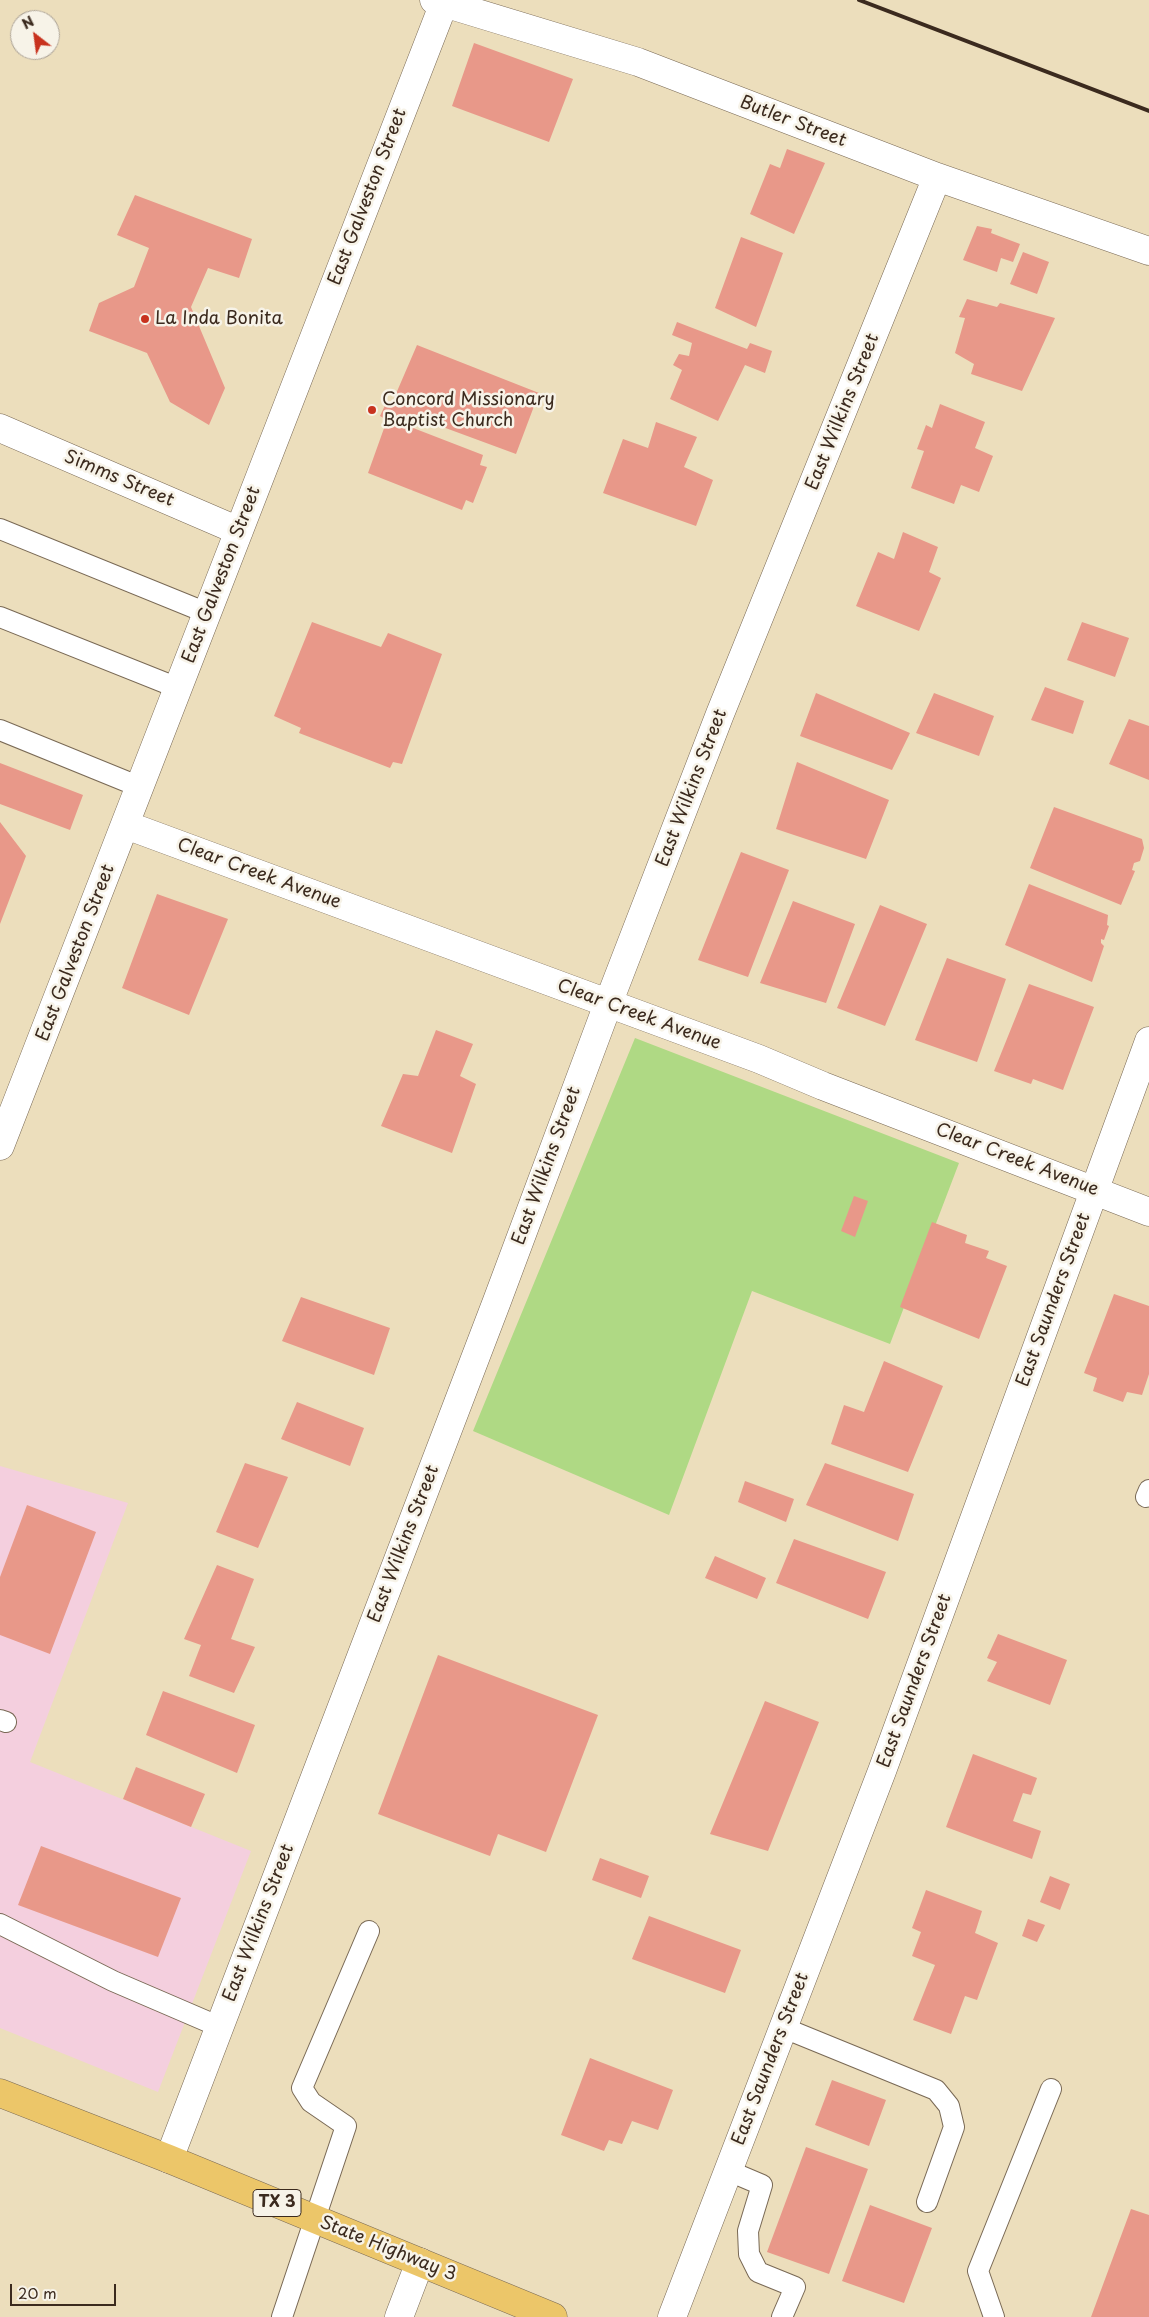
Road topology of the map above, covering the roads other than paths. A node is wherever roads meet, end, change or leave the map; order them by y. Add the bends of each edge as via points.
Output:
1 (439, 2) edge
2 (937, 178) junction
3 (1149, 251) edge
4 (0, 428) edge
5 (0, 529) edge
6 (239, 531) junction
7 (207, 613) junction
8 (0, 618) edge
9 (178, 688) junction
10 (0, 730) edge
11 (140, 787) junction
12 (126, 825) junction
13 (608, 1004) junction
14 (1149, 1041) edge
15 (0, 1146) edge
16 (1094, 1190) junction
17 (1149, 1212) edge
18 (0, 1924) edge
19 (369, 1932) dead end
20 (220, 2027) junction
21 (784, 2028) junction
22 (1051, 2089) dead end
23 (0, 2093) edge
24 (169, 2159) junction
25 (729, 2170) junction
26 (927, 2202) dead end
27 (316, 2220) junction
28 (420, 2262) junction
29 (282, 2317) edge
30 (399, 2317) edge
31 (553, 2317) edge
32 (672, 2317) edge
33 (782, 2317) edge
34 (994, 2317) edge

1 - 2 street, Butler Street via 638,62
1 - 6 street, East Galveston Street
2 - 3 street, Butler Street
2 - 13 street, East Wilkins Street via 717,722
4 - 6 street, Simms Street
5 - 7 lane
6 - 7 street, East Galveston Street
7 - 9 street, East Galveston Street
8 - 9 lane
9 - 11 street, East Galveston Street
10 - 11 lane
11 - 12 street, East Galveston Street
12 - 13 street, Clear Creek Avenue
12 - 15 street, East Galveston Street
13 - 16 street, Clear Creek Avenue via 759,1059
13 - 20 street, East Wilkins Street
14 - 16 street, East Saunders Street
16 - 17 street, Clear Creek Avenue
16 - 21 street, East Saunders Street via 882,1771
18 - 20 lane via 113,1981
19 - 27 lane via 302,2088 311,2102 346,2126
20 - 24 street, East Wilkins Street
21 - 25 street, East Saunders Street
21 - 26 lane via 936,2090 949,2106 954,2128
22 - 34 lane via 978,2271
23 - 24 main road, State Highway 3 / TX 3
24 - 27 main road, State Highway 3 / TX 3
25 - 32 street, East Saunders Street
25 - 33 lane via 762,2185 748,2231 749,2254 758,2272 795,2287
27 - 28 main road, State Highway 3 / TX 3
27 - 29 lane
28 - 30 street
28 - 31 main road, State Highway 3 / TX 3

